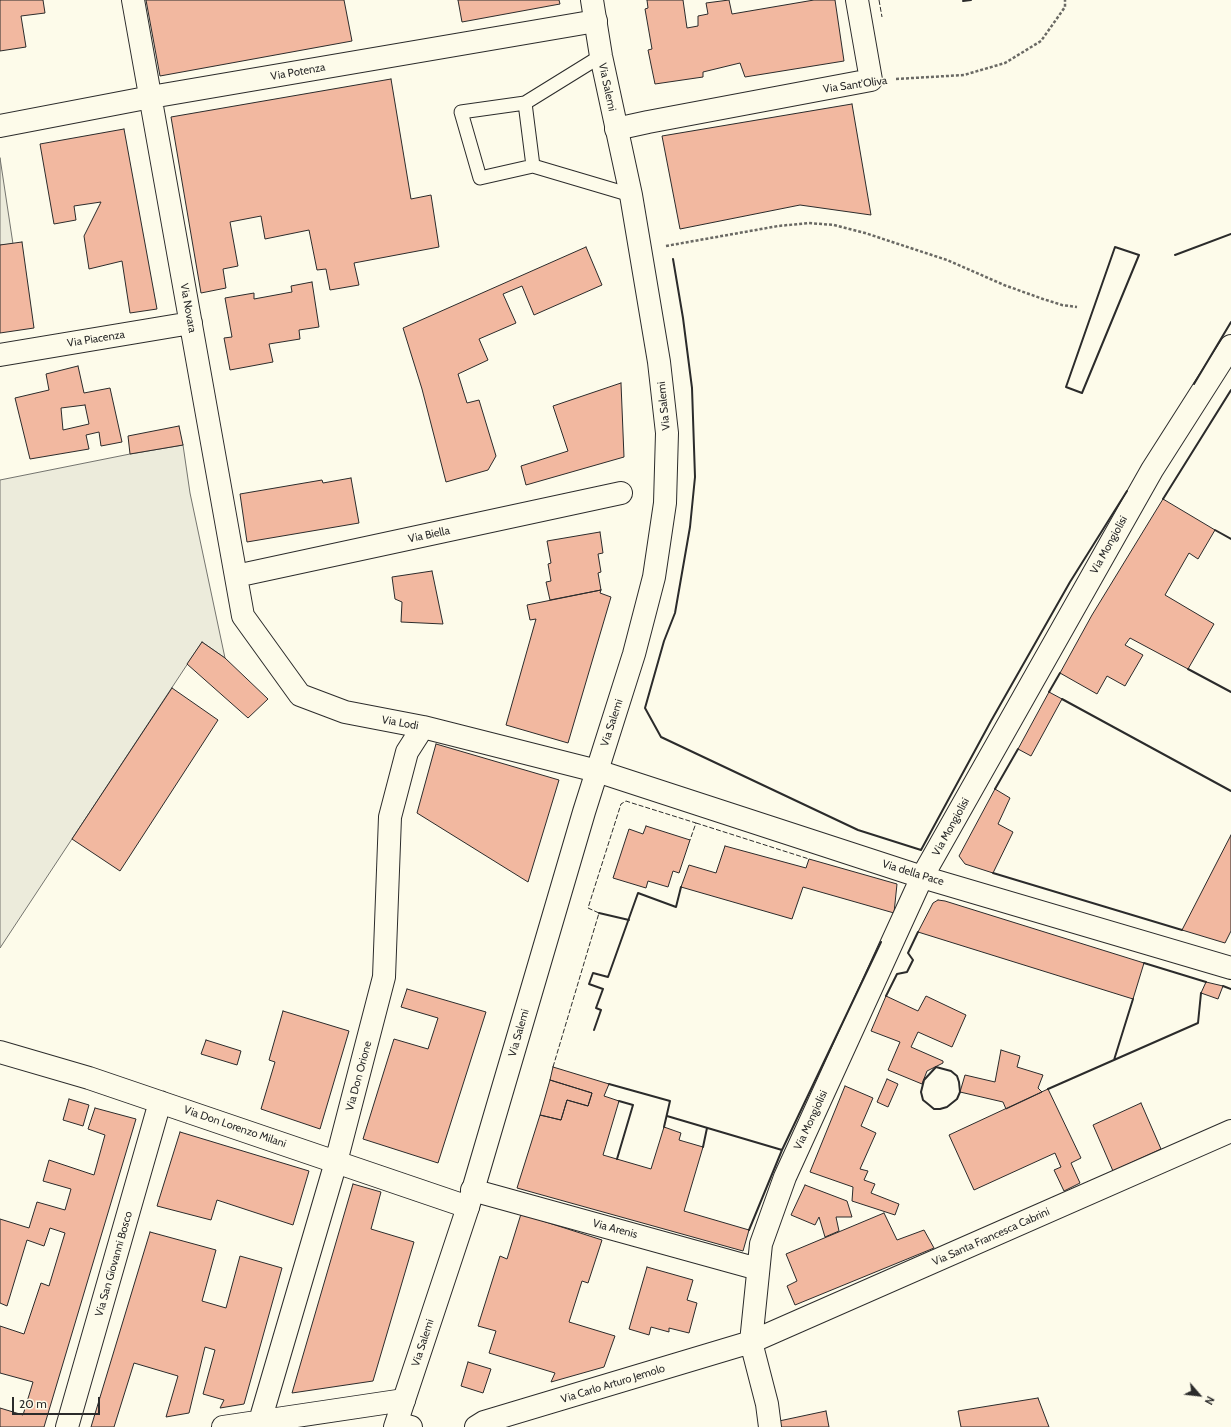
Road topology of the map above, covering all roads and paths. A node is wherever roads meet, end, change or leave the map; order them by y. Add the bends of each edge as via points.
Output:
1 (133, 0) edge
2 (592, 0) edge
3 (857, 0) edge
4 (1065, 0) edge
5 (596, 22) junction
6 (601, 56) junction
7 (871, 80) junction
8 (151, 97) junction
9 (525, 103) junction
10 (0, 126) edge
11 (616, 129) junction
12 (532, 166) junction
13 (631, 195) junction
14 (640, 250) junction
15 (1077, 307) dead end
16 (191, 323) junction
17 (1231, 346) edge
18 (0, 355) edge
19 (621, 493) dead end
20 (236, 576) junction
21 (243, 616) joint
22 (423, 727) junction
23 (597, 771) junction
24 (922, 877) junction
25 (1231, 968) edge
26 (0, 1052) edge
27 (160, 1102) junction
28 (1231, 1131) edge
29 (336, 1162) junction
30 (470, 1198) junction
31 (758, 1269) junction
32 (751, 1342) junction
33 (404, 1400) junction
34 (260, 1421) junction
35 (401, 1426) edge
36 (67, 1427) edge
37 (224, 1427) edge
38 (476, 1427) edge
39 (770, 1427) edge

1 - 8 street, Via Novara
2 - 5 street, Via Salemi
3 - 7 street
4 - 7 path, Via Sant'Oliva via 1065,7 1041,41 1005,63 964,74
5 - 6 street, Via Salemi
5 - 8 street, Via Potenza
6 - 9 lane
6 - 11 street, Via Salemi
7 - 11 street, Via Sant'Oliva
8 - 10 street, Via Potenza
8 - 16 street, Via Novara
9 - 12 lane
9 - 12 lane via 461,112 480,178
11 - 13 street, Via Salemi
12 - 13 lane
13 - 14 street, Via Salemi
14 - 15 path via 778,226 834,225 947,260 1004,285 1056,303
14 - 23 street, Via Salemi via 660,362 667,433 665,503 654,577 634,654
16 - 18 street, Via Piacenza
16 - 20 street, Via Novara
17 - 24 street, Via Mongiolisi via 1152,470
19 - 20 street, Via Biella
20 - 21 street, Via Novara
21 - 22 street, Via Lodi via 300,695 346,712
22 - 23 street, Via Lodi
22 - 29 street, Via Don Orione via 407,752 390,816 384,977
23 - 24 street, Via della Pace
23 - 30 street, Via Salemi
24 - 25 street, Via della Pace
24 - 31 street, Via Mongiolisi via 785,1178 761,1244
26 - 27 street, Via Don Lorenzo Milani
27 - 29 street, Via Don Lorenzo Milani
27 - 36 street, Via San Giovanni Bosco
28 - 32 street, Via Santa Francesca Cabrini
29 - 30 street, Via Don Lorenzo Milani
29 - 34 street, Via Don Orione
30 - 31 street, Via Arenis
30 - 33 street, Via Salemi
31 - 32 street, Via Mongiolisi
32 - 38 street, Via Carlo Arturo Jemolo via 484,1422
32 - 39 street, Via Mongiolisi via 767,1404
33 - 34 street
33 - 35 street, Via Salemi
34 - 37 street

